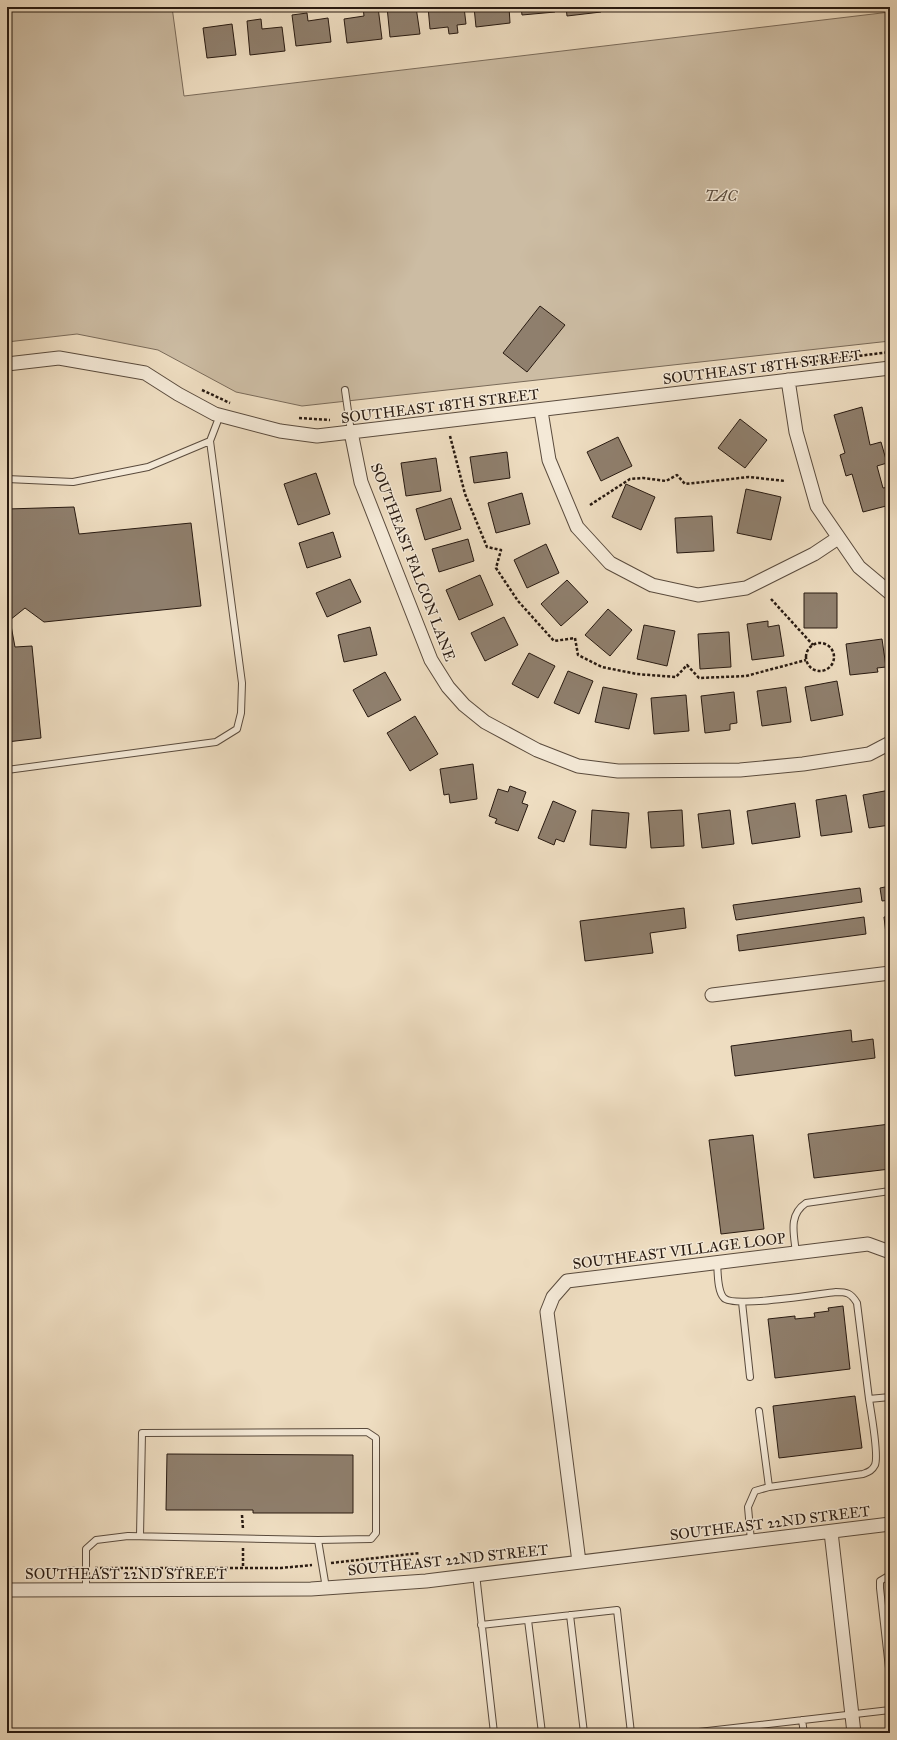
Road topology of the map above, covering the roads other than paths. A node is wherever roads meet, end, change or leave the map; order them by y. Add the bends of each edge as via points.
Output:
1 (7, 364) edge
2 (890, 368) edge
3 (788, 380) junction
4 (345, 390) dead end
5 (540, 411) junction
6 (220, 415) junction
7 (351, 432) junction
8 (210, 441) junction
9 (7, 479) edge
10 (838, 538) junction
11 (890, 593) edge
12 (890, 743) edge
13 (7, 770) edge
14 (890, 974) edge
15 (712, 995) dead end
16 (890, 1191) edge
17 (890, 1252) edge
18 (796, 1253) junction
19 (717, 1263) junction
20 (742, 1302) junction
21 (750, 1377) dead end
22 (890, 1397) edge
23 (870, 1399) junction
24 (759, 1411) dead end
25 (769, 1487) junction
26 (890, 1524) edge
27 (831, 1532) junction
28 (140, 1536) junction
29 (318, 1540) junction
30 (751, 1541) junction
31 (579, 1562) junction
32 (476, 1574) junction
33 (890, 1575) edge
34 (326, 1588) junction
35 (7, 1590) edge
36 (86, 1590) junction
37 (570, 1615) junction
38 (528, 1620) junction
39 (481, 1625) junction
40 (889, 1658) edge
41 (890, 1677) edge
42 (890, 1710) edge
43 (852, 1714) junction
44 (802, 1720) junction
45 (494, 1733) edge
46 (542, 1733) edge
47 (584, 1733) edge
48 (631, 1733) edge
49 (690, 1733) edge
50 (804, 1733) edge
51 (854, 1733) edge

1 - 6 street, SOUTHEAST 18TH STREET via 60,358 145,373 178,394
2 - 3 street, SOUTHEAST 18TH STREET
3 - 5 street, SOUTHEAST 18TH STREET
3 - 10 street via 796,432 817,506
4 - 7 lane
5 - 7 street, SOUTHEAST 18TH STREET
5 - 10 street via 549,460 577,527 610,563 652,585 698,595 746,588 814,554
6 - 7 street, SOUTHEAST 18TH STREET via 280,431 317,436
6 - 8 lane
7 - 12 street, SOUTHEAST FALCON LANE via 362,482 431,660 448,687 464,705 504,734 578,766 618,771 740,770 803,764 869,754
8 - 9 lane via 148,467 73,482
8 - 13 lane via 242,683 241,713 237,729 216,742
10 - 11 street via 859,567
14 - 15 street
16 - 18 lane via 806,1203 798,1208 793,1221
17 - 18 street, SOUTHEAST VILLAGE LOOP via 868,1244
18 - 19 street, SOUTHEAST VILLAGE LOOP
19 - 20 lane via 721,1294 725,1300
19 - 31 street, SOUTHEAST VILLAGE LOOP via 567,1281 553,1297 547,1312
20 - 21 lane
20 - 23 lane via 836,1292 847,1292 853,1296 857,1302
22 - 23 lane
23 - 25 lane via 875,1454 875,1464 871,1471
24 - 25 lane
25 - 30 lane via 755,1491 750,1499 748,1507
26 - 27 street, SOUTHEAST 22ND STREET
27 - 30 street, SOUTHEAST 22ND STREET
27 - 43 street
28 - 29 lane
28 - 29 lane via 142,1433 367,1432 376,1438 376,1533 371,1539
28 - 36 lane via 96,1540 86,1549
29 - 34 lane
30 - 31 street, SOUTHEAST 22ND STREET
31 - 32 street, SOUTHEAST 22ND STREET
32 - 34 street, SOUTHEAST 22ND STREET via 426,1581
32 - 39 lane
33 - 40 lane via 880,1581
34 - 36 street, SOUTHEAST 22ND STREET
35 - 36 street, SOUTHEAST 22ND STREET
37 - 38 lane
37 - 47 lane
37 - 48 lane via 617,1610
38 - 39 lane
38 - 46 lane
39 - 45 lane
40 - 41 lane
42 - 43 lane
43 - 44 lane
43 - 51 street
44 - 49 lane
44 - 50 lane

